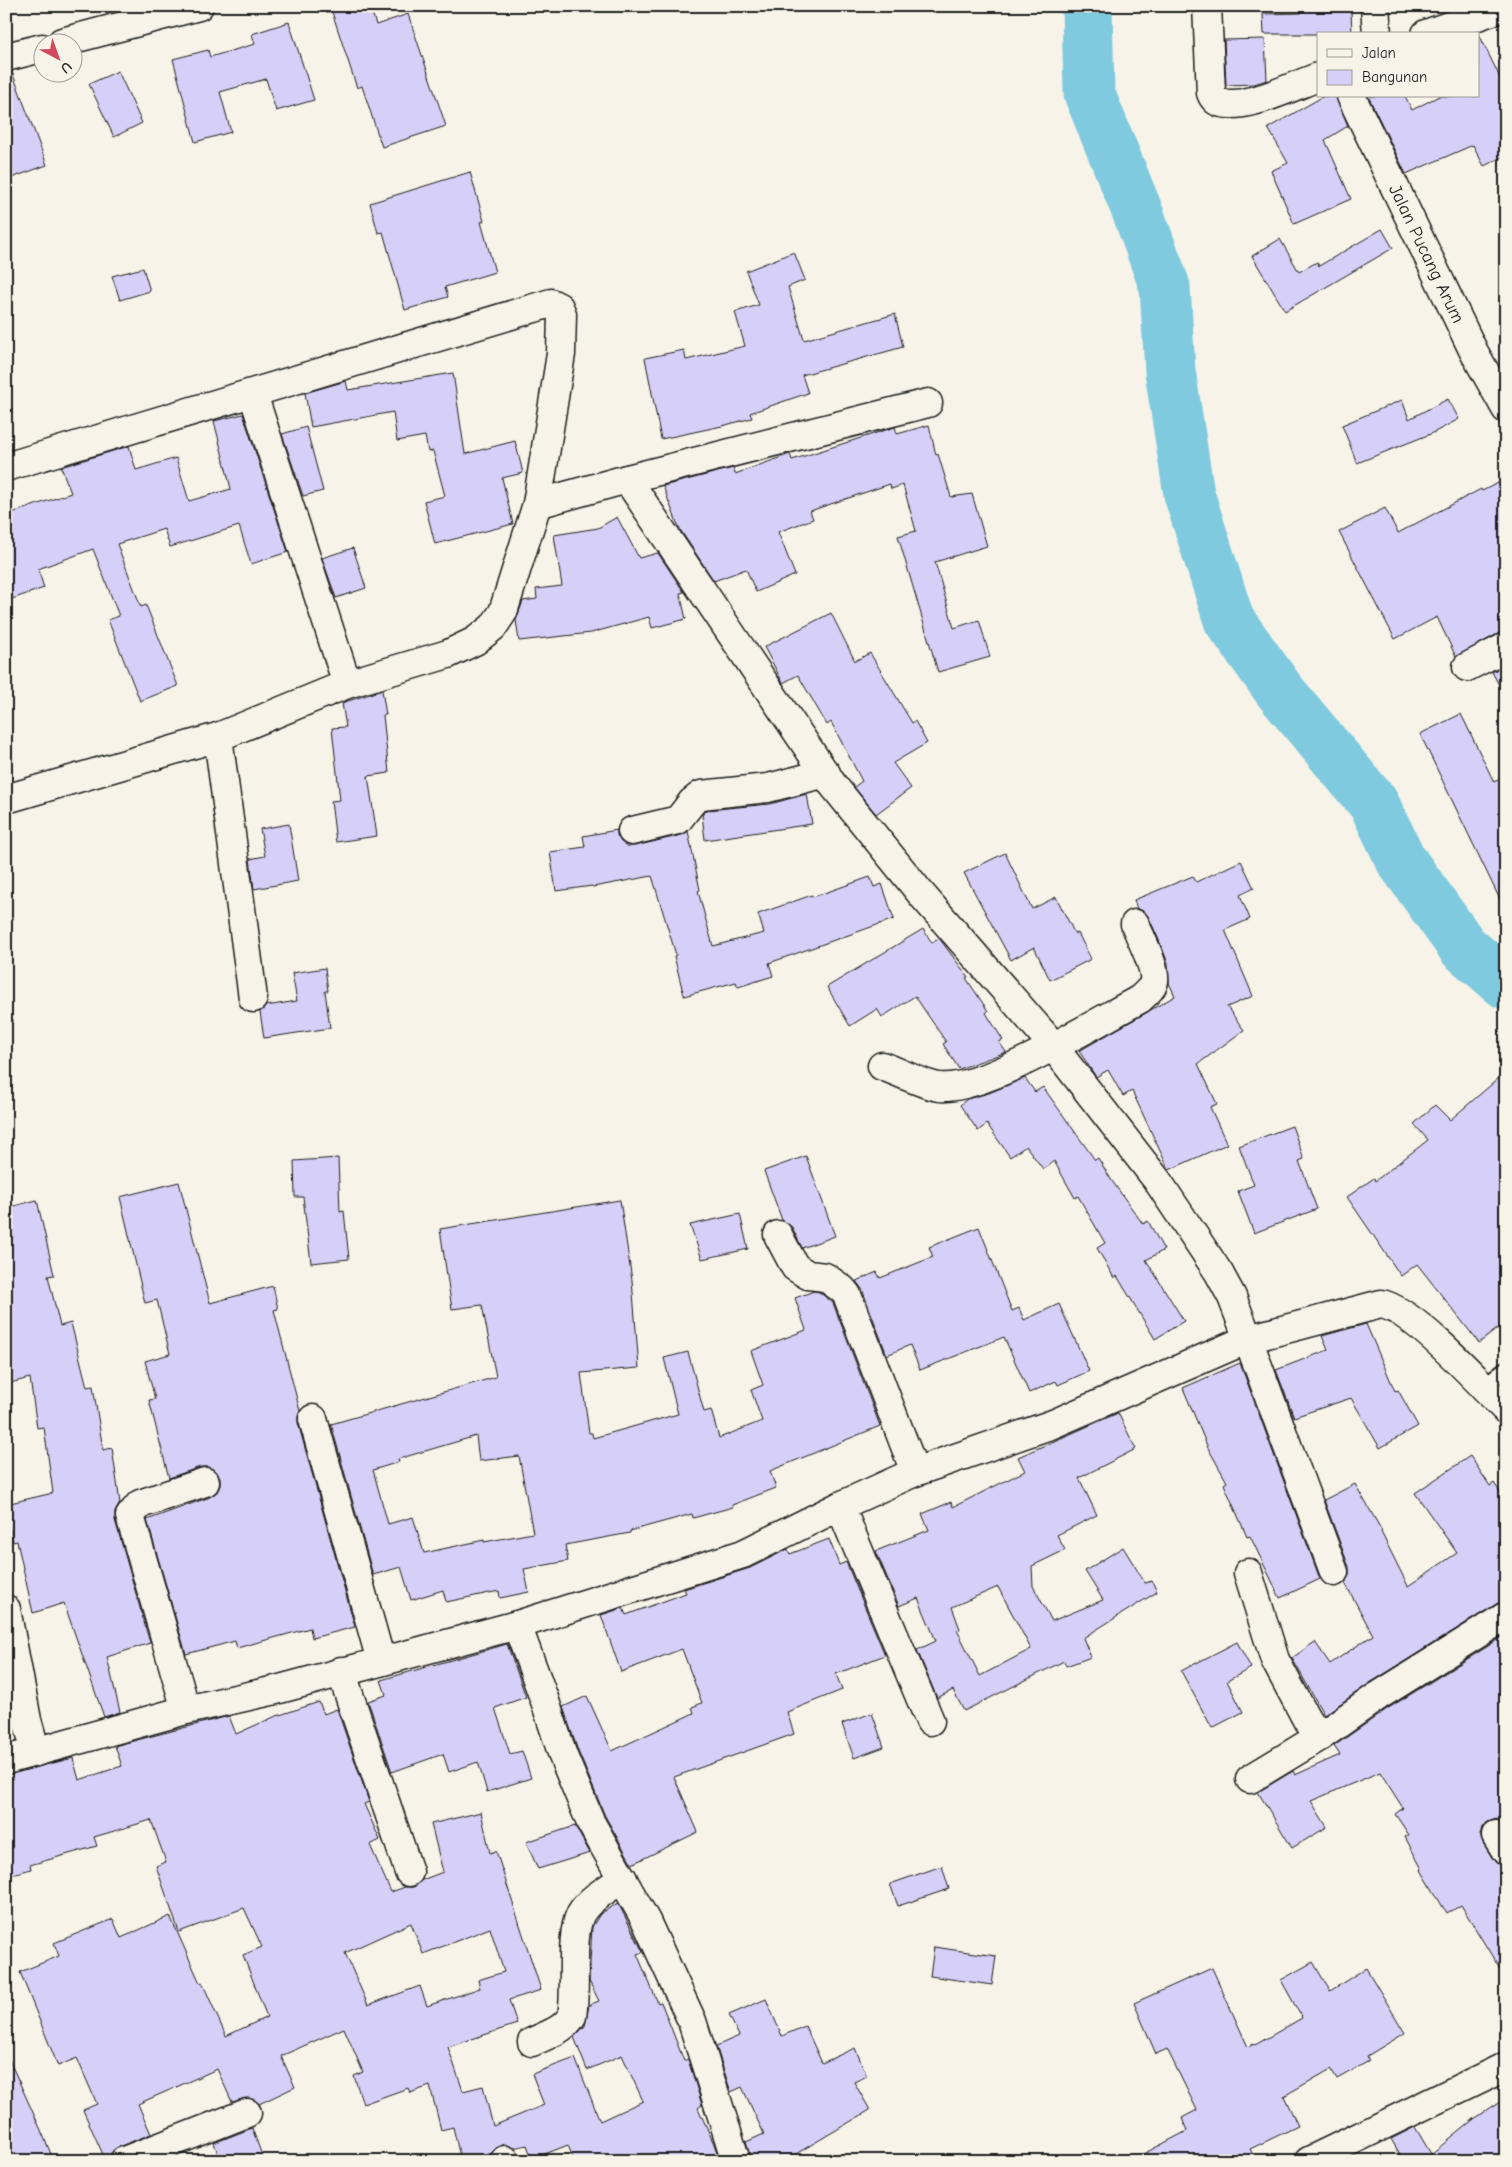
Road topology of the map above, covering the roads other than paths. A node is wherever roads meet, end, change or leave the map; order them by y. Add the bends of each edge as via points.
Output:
1 (199, 6) edge
2 (1207, 6) edge
3 (1375, 6) edge
4 (1506, 6) edge
5 (1377, 32) edge
6 (1432, 32) edge
7 (82, 37) edge
8 (32, 51) edge
9 (6, 58) edge
10 (1317, 77) edge
11 (1352, 98) edge
12 (253, 394) junction
13 (928, 403) dead end
14 (1506, 409) edge
15 (6, 467) edge
16 (628, 479) junction
17 (537, 504) junction
18 (1506, 648) edge
19 (1467, 667) dead end
20 (347, 684) junction
21 (218, 737) junction
22 (826, 772) junction
23 (6, 799) edge
24 (632, 831) dead end
25 (1135, 924) dead end
26 (254, 998) dead end
27 (1052, 1046) junction
28 (882, 1066) dead end
29 (778, 1235) dead end
30 (1248, 1339) junction
31 (1506, 1369) edge
32 (1484, 1386) junction
33 (1506, 1410) edge
34 (313, 1419) dead end
35 (915, 1472) junction
36 (205, 1482) dead end
37 (840, 1506) junction
38 (1334, 1572) dead end
39 (1248, 1573) dead end
40 (6, 1609) edge
41 (1506, 1616) edge
42 (517, 1625) junction
43 (381, 1661) junction
44 (341, 1671) junction
45 (186, 1710) junction
46 (930, 1721) dead end
47 (1321, 1736) junction
48 (36, 1752) junction
49 (6, 1760) edge
50 (1250, 1779) dead end
51 (409, 1872) dead end
52 (623, 1879) junction
53 (532, 2042) dead end
54 (1506, 2066) edge
55 (247, 2113) dead end
56 (1344, 2153) edge
57 (124, 2161) edge
58 (736, 2161) edge
59 (1309, 2161) edge

1 - 7 street
2 - 10 street via 1214,100 1222,103 1251,102
3 - 5 street
4 - 6 street
8 - 9 street
11 - 14 street, Jalan Pucang Arum via 1474,352
12 - 15 street
12 - 17 street via 551,304 559,307 562,314 561,354
12 - 20 street
13 - 16 street
16 - 17 street
16 - 22 street
17 - 20 street via 503,612 493,627 475,642 448,654
18 - 19 street
20 - 21 street
21 - 23 street
21 - 26 street
22 - 24 street via 768,788 701,795 678,820
22 - 27 street via 922,895
25 - 27 street via 1152,970 1154,981 1150,989 1140,999
27 - 28 street via 1002,1071 956,1087 938,1087
27 - 30 street via 1157,1180 1219,1273
29 - 35 street via 795,1267 808,1275 825,1277 848,1295
30 - 32 street via 1381,1304 1390,1305 1408,1317
30 - 35 street via 1053,1424
30 - 38 street
31 - 32 lane
32 - 33 street
34 - 43 street
35 - 37 street
36 - 45 street via 140,1504 130,1516
37 - 42 street via 743,1554
37 - 46 street
39 - 47 street via 1275,1660 1307,1720
40 - 48 street
41 - 47 street via 1378,1696
42 - 43 street
42 - 52 street via 563,1756 591,1823
43 - 44 street
44 - 45 street via 276,1690
44 - 51 street
45 - 48 street
47 - 50 street
48 - 49 street
52 - 53 street via 593,1900 582,1912 576,1927 572,2016 560,2029
52 - 58 street via 692,2020
54 - 56 street
55 - 57 street
56 - 59 street

